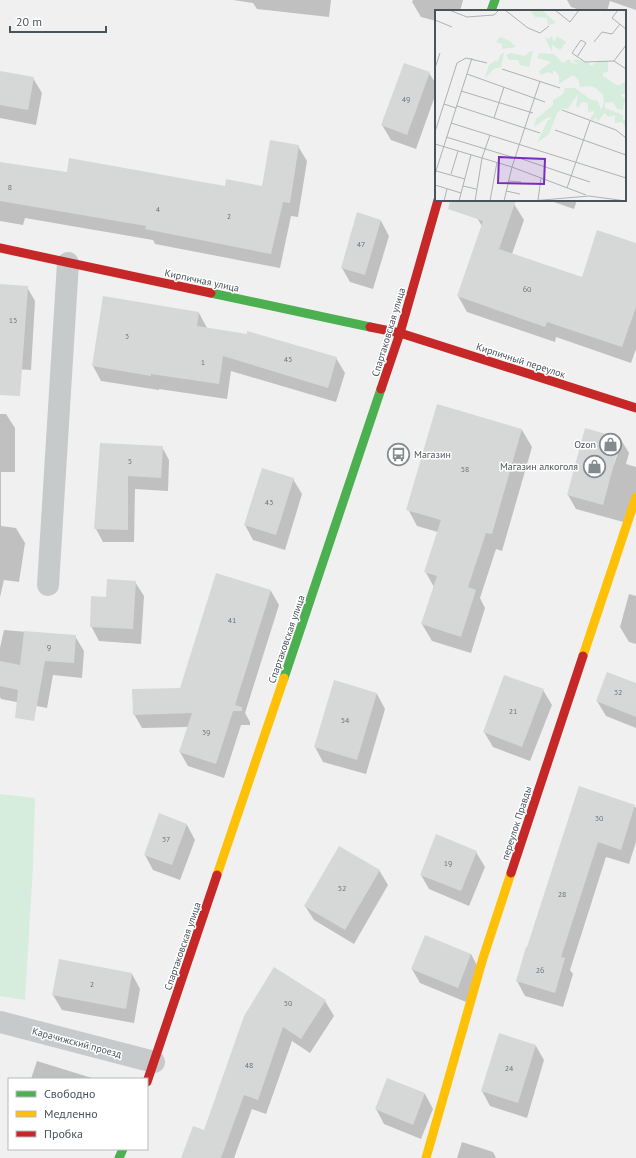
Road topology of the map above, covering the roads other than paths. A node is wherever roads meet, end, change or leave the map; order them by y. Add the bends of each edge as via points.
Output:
1 (495, 0) edge
2 (492, 10) edge
3 (438, 201) edge
4 (0, 248) edge
5 (68, 263) junction
6 (400, 333) junction
7 (636, 408) edge
8 (636, 497) edge
9 (48, 585) dead end
10 (0, 1022) edge
11 (151, 1072) edge
12 (426, 1158) edge

1 - 2 street
3 - 6 street, Спартаковская улица
4 - 5 street, Кирпичная улица
5 - 6 street, Кирпичная улица
5 - 9 street
6 - 7 street, Кирпичный переулок
6 - 11 street, Спартаковская улица
8 - 12 street, переулок Правды via 483,958
10 - 11 street, Карачижский проезд

